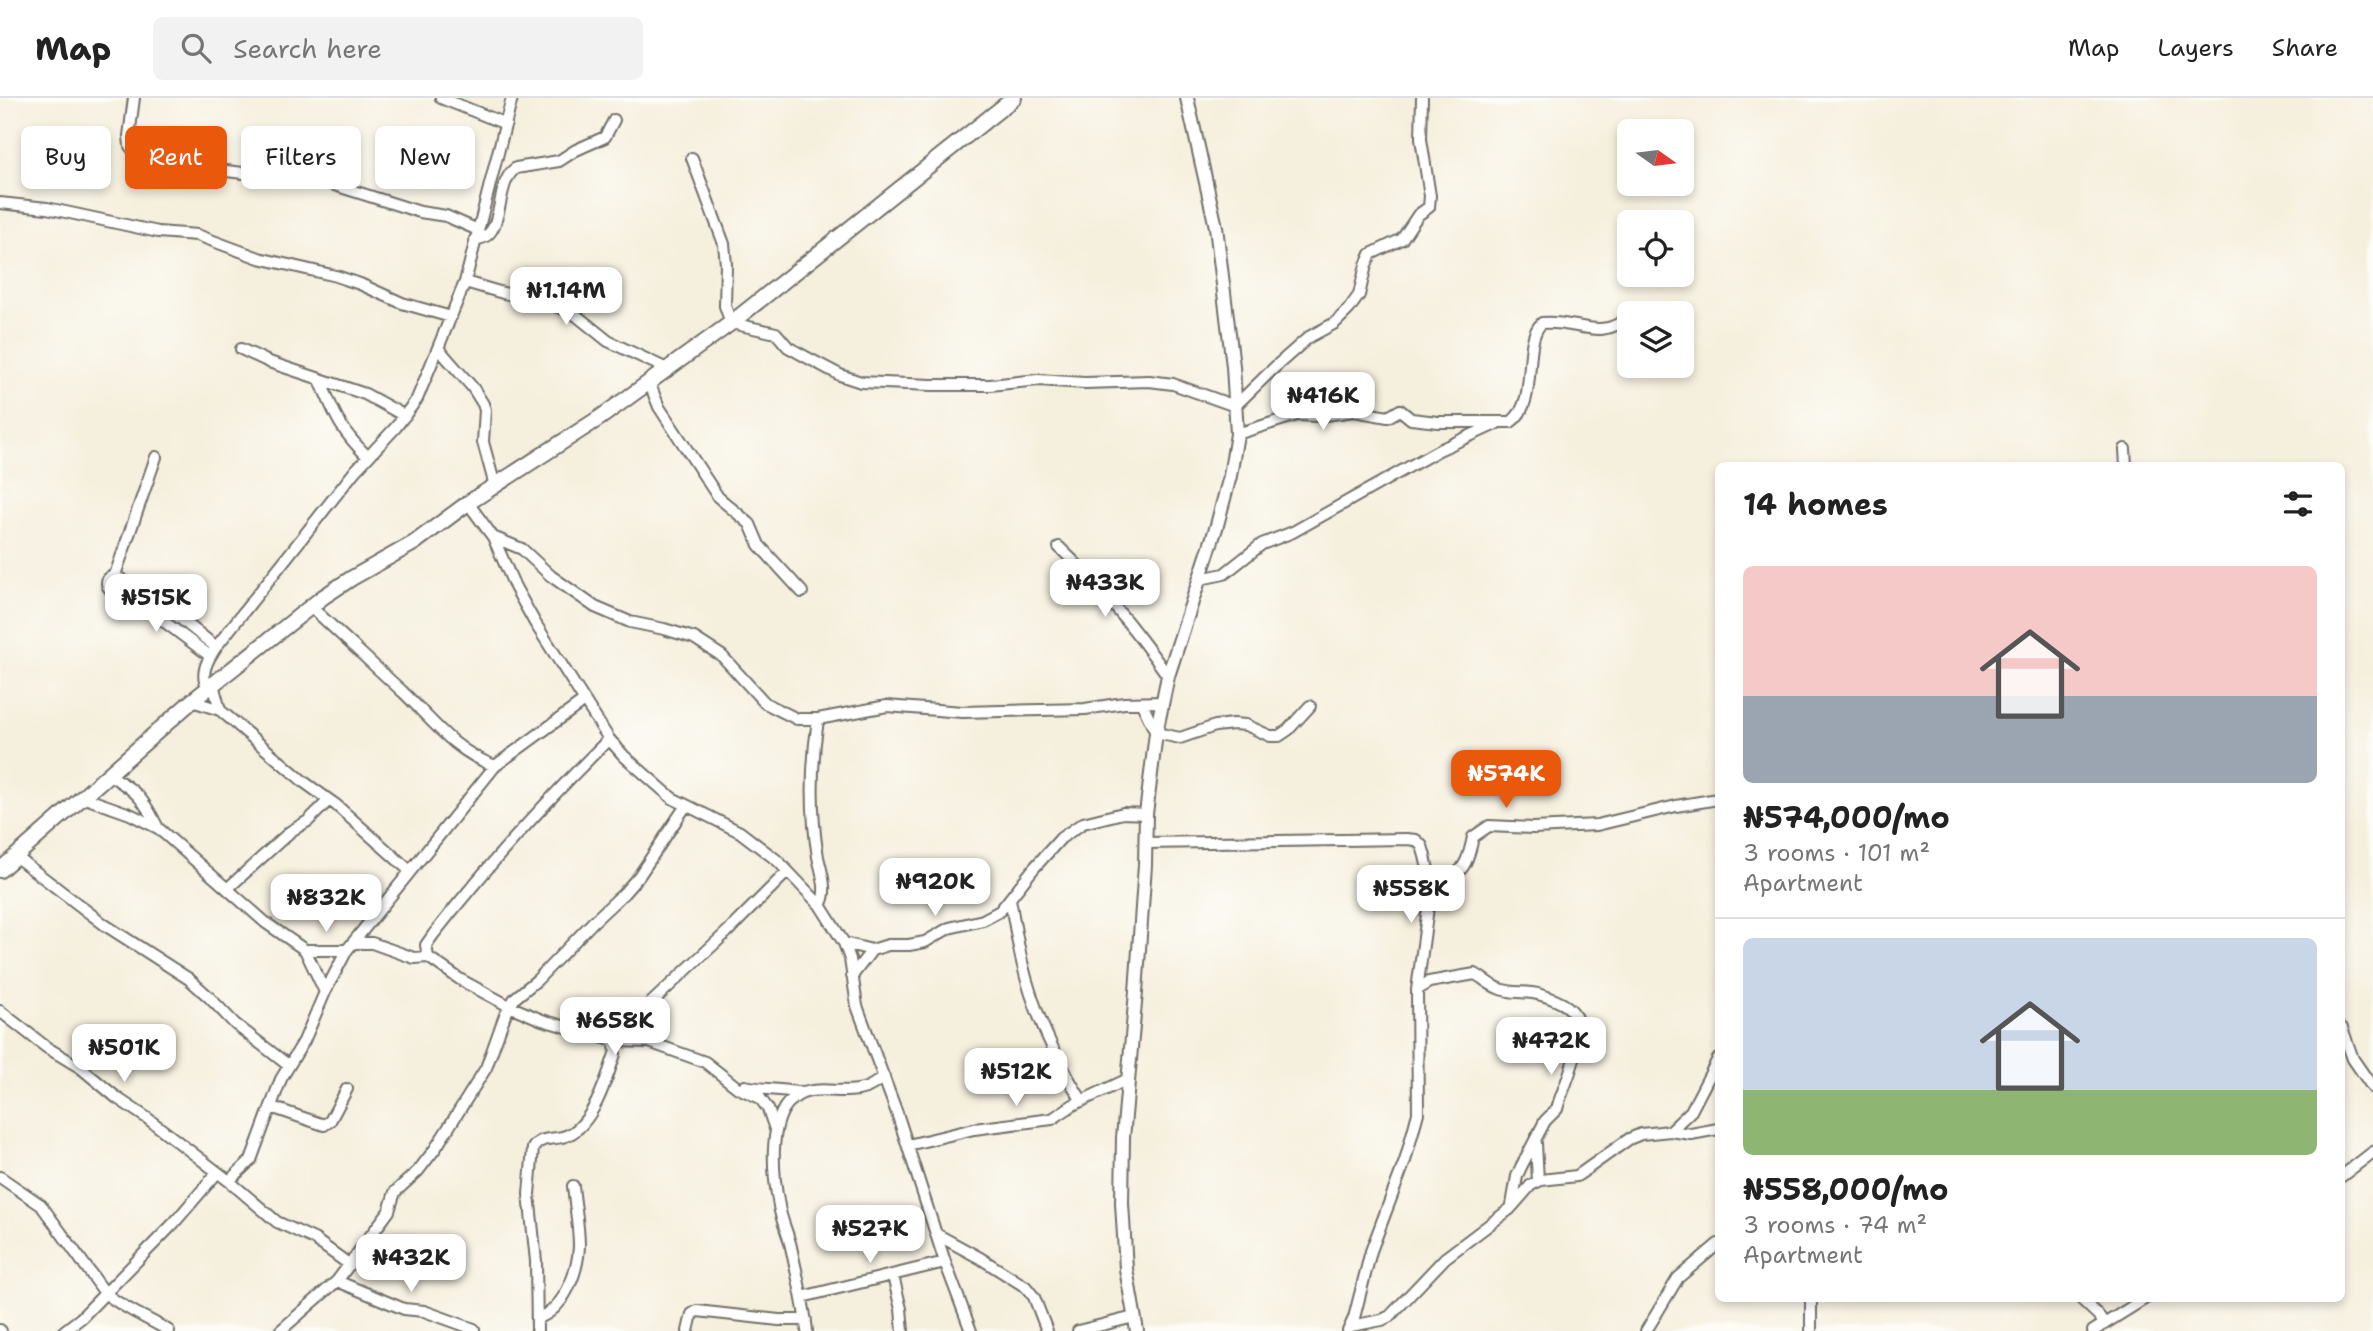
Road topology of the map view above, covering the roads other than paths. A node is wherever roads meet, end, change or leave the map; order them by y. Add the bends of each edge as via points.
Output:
1 (134, 98) edge
2 (441, 98) edge
3 (512, 98) edge
4 (1014, 98) edge
5 (1187, 98) edge
6 (1422, 98) edge
7 (614, 120) dead end
8 (506, 124) junction
9 (692, 158) dead end
10 (0, 203) edge
11 (476, 234) junction
12 (465, 282) junction
13 (451, 317) junction
14 (731, 323) junction
15 (1617, 326) edge
16 (438, 348) junction
17 (241, 349) dead end
18 (667, 369) junction
19 (320, 380) junction
20 (649, 382) junction
21 (1235, 406) junction
22 (405, 415) junction
23 (1499, 422) junction
24 (1237, 434) junction
25 (2125, 449) dead end
26 (156, 457) dead end
27 (368, 457) junction
28 (2126, 462) edge
29 (495, 486) junction
30 (468, 503) junction
31 (493, 537) junction
32 (1059, 547) dead end
33 (1200, 579) junction
34 (802, 592) dead end
35 (311, 607) junction
36 (214, 652) junction
37 (1168, 676) junction
38 (210, 685) junction
39 (192, 701) junction
40 (584, 701) junction
41 (1163, 702) junction
42 (1142, 704) junction
43 (1310, 706) dead end
44 (220, 709) junction
45 (818, 719) junction
46 (1156, 733) junction
47 (609, 739) junction
48 (495, 766) junction
49 (108, 774) junction
50 (82, 797) junction
51 (330, 800) junction
52 (1715, 800) edge
53 (685, 807) junction
54 (1146, 814) junction
55 (158, 828) junction
56 (1145, 843) junction
57 (15, 856) junction
58 (0, 870) edge
59 (410, 871) junction
60 (787, 872) junction
61 (1429, 874) junction
62 (226, 889) junction
63 (1010, 899) junction
64 (820, 905) junction
65 (844, 943) junction
66 (350, 947) junction
67 (305, 950) junction
68 (872, 950) junction
69 (428, 957) junction
70 (852, 976) junction
71 (1423, 980) junction
72 (325, 992) junction
73 (509, 1006) junction
74 (0, 1011) edge
75 (2345, 1036) edge
76 (615, 1041) junction
77 (632, 1043) junction
78 (615, 1054) junction
79 (289, 1065) junction
80 (1715, 1065) edge
81 (884, 1077) junction
82 (1128, 1079) junction
83 (732, 1083) junction
84 (2373, 1088) edge
85 (347, 1089) dead end
86 (803, 1093) junction
87 (1082, 1101) junction
88 (271, 1107) junction
89 (1715, 1129) edge
90 (1670, 1130) junction
91 (776, 1132) junction
92 (1536, 1140) junction
93 (908, 1145) junction
94 (2373, 1152) edge
95 (217, 1173) junction
96 (2345, 1174) edge
97 (0, 1177) edge
98 (229, 1181) junction
99 (1538, 1181) junction
100 (573, 1186) dead end
101 (1512, 1207) junction
102 (936, 1234) junction
103 (1715, 1247) edge
104 (946, 1262) junction
105 (350, 1265) junction
106 (893, 1276) junction
107 (337, 1281) junction
108 (105, 1293) junction
109 (802, 1297) junction
110 (1811, 1302) edge
111 (2084, 1302) edge
112 (2140, 1302) edge
113 (1134, 1317) junction
114 (2105, 1324) junction
115 (807, 1325) edge
116 (536, 1326) edge
117 (1349, 1329) edge
118 (476, 1330) edge
119 (64, 1331) edge
120 (169, 1331) edge
121 (280, 1331) edge
122 (688, 1331) edge
123 (903, 1331) edge
124 (971, 1331) edge
125 (1047, 1331) edge
126 (1078, 1331) edge
127 (1136, 1331) edge
128 (1646, 1331) edge
129 (1811, 1331) edge
130 (2093, 1331) edge

1 - 11 street via 130,146 152,162 283,174 328,183 446,216
2 - 8 street
3 - 8 street
4 - 14 main road
5 - 21 street via 1216,227
6 - 21 street via 1421,139 1429,207 1402,239 1371,254 1359,295 1349,309 1301,345
7 - 11 street via 610,132 597,142 559,161 511,172 495,225 480,239
8 - 11 street
9 - 14 street via 724,244 724,306
10 - 13 street via 197,236 259,258 336,276
11 - 12 street
12 - 13 street
12 - 18 street via 572,312 607,341
13 - 16 street
14 - 18 main road
14 - 21 street via 776,332 806,357 861,382 1149,381 1173,384
15 - 23 street via 1608,329 1542,323 1535,333 1521,411 1511,422
16 - 22 street
16 - 29 street via 483,404 483,442
17 - 19 street
18 - 20 main road
19 - 22 street via 365,394
19 - 27 street via 340,426
20 - 29 main road
20 - 34 street via 659,407 718,497 750,524 759,545
21 - 24 street
22 - 27 street
23 - 24 street via 1438,422 1411,419 1401,410 1388,417 1354,411 1291,415
23 - 33 street via 1293,532 1262,544 1224,574
24 - 33 street via 1230,476
25 - 28 street
26 - 36 street via 117,581 134,599
27 - 36 street
29 - 30 main road
30 - 31 street
30 - 35 main road via 414,543
31 - 40 street via 522,599
31 - 45 street via 522,549 595,607 630,622 694,638 722,656 774,709 796,719
32 - 37 street via 1095,581
33 - 37 street
35 - 38 main road
35 - 48 street via 446,737
36 - 38 street via 204,670 203,680
37 - 41 street
38 - 39 main road
38 - 44 street
39 - 44 street
39 - 49 main road
40 - 47 street
40 - 48 street
41 - 42 street
41 - 46 street
42 - 45 street via 962,712 887,706
42 - 46 street
43 - 46 street via 1279,736 1233,724 1180,737
44 - 51 street
45 - 64 street via 811,796 824,886
46 - 54 street
47 - 53 street
47 - 69 street via 486,868 433,934 426,946
48 - 59 street
49 - 50 main road
49 - 55 street via 143,799
50 - 55 street
50 - 57 main road
51 - 59 street
51 - 62 street
52 - 61 street via 1597,825 1489,826 1474,837 1459,872 1447,877
53 - 60 street via 740,832
53 - 73 street via 624,893
54 - 56 street
54 - 63 street via 1123,813 1083,823 1061,838
55 - 62 street
56 - 61 street via 1416,840
56 - 82 street
57 - 58 main road
57 - 79 street via 105,925 189,979 235,1024
59 - 66 street
60 - 64 street
60 - 76 street
61 - 71 street
62 - 67 street
63 - 68 street via 983,920 949,928 925,942
63 - 87 street via 1022,965 1041,1019 1061,1068
64 - 65 street
65 - 68 street
65 - 70 street
66 - 67 street
66 - 69 street via 372,943 414,958
66 - 72 street
67 - 72 street
68 - 70 street
69 - 73 street
70 - 81 street via 857,1006
71 - 92 street via 1475,974 1497,988 1539,994 1571,1009 1579,1030 1577,1047 1557,1109
71 - 117 street via 1417,990 1415,1129 1371,1251
72 - 79 street
73 - 76 street
73 - 105 street via 481,1077 418,1171 395,1192 389,1211
74 - 95 street
75 - 84 street via 2353,1059
76 - 77 street
76 - 78 street
77 - 78 street
77 - 83 street via 649,1042 705,1062
78 - 116 street via 604,1088 585,1120 569,1135 541,1140 533,1148 529,1194
79 - 88 street
80 - 90 street via 1691,1111
81 - 86 street via 863,1089
81 - 93 street
82 - 87 street
82 - 113 street via 1122,1203
83 - 86 street
83 - 91 street via 764,1102
85 - 88 street via 324,1125
86 - 91 street via 783,1108
87 - 93 street via 1052,1119 974,1129
88 - 98 street via 251,1160
89 - 90 street
90 - 99 street via 1629,1139 1577,1176
91 - 109 street via 778,1204
92 - 99 street
92 - 101 street via 1517,1177
93 - 102 street
94 - 96 street
95 - 98 street
95 - 108 street
97 - 108 street via 41,1205
98 - 105 street via 277,1222 314,1239
99 - 101 street
100 - 116 street via 579,1247 573,1275 555,1307
101 - 117 street via 1444,1258 1390,1316
102 - 104 street
102 - 125 street via 1026,1287
103 - 128 street via 1678,1278
104 - 106 street
104 - 124 street
105 - 107 street
106 - 109 street
106 - 123 street
107 - 118 street via 404,1309 424,1311
107 - 121 street
108 - 119 street
108 - 120 street
109 - 115 street
110 - 129 street
111 - 114 street
112 - 114 street
113 - 126 street
113 - 127 street
114 - 130 street
115 - 122 street via 697,1311

